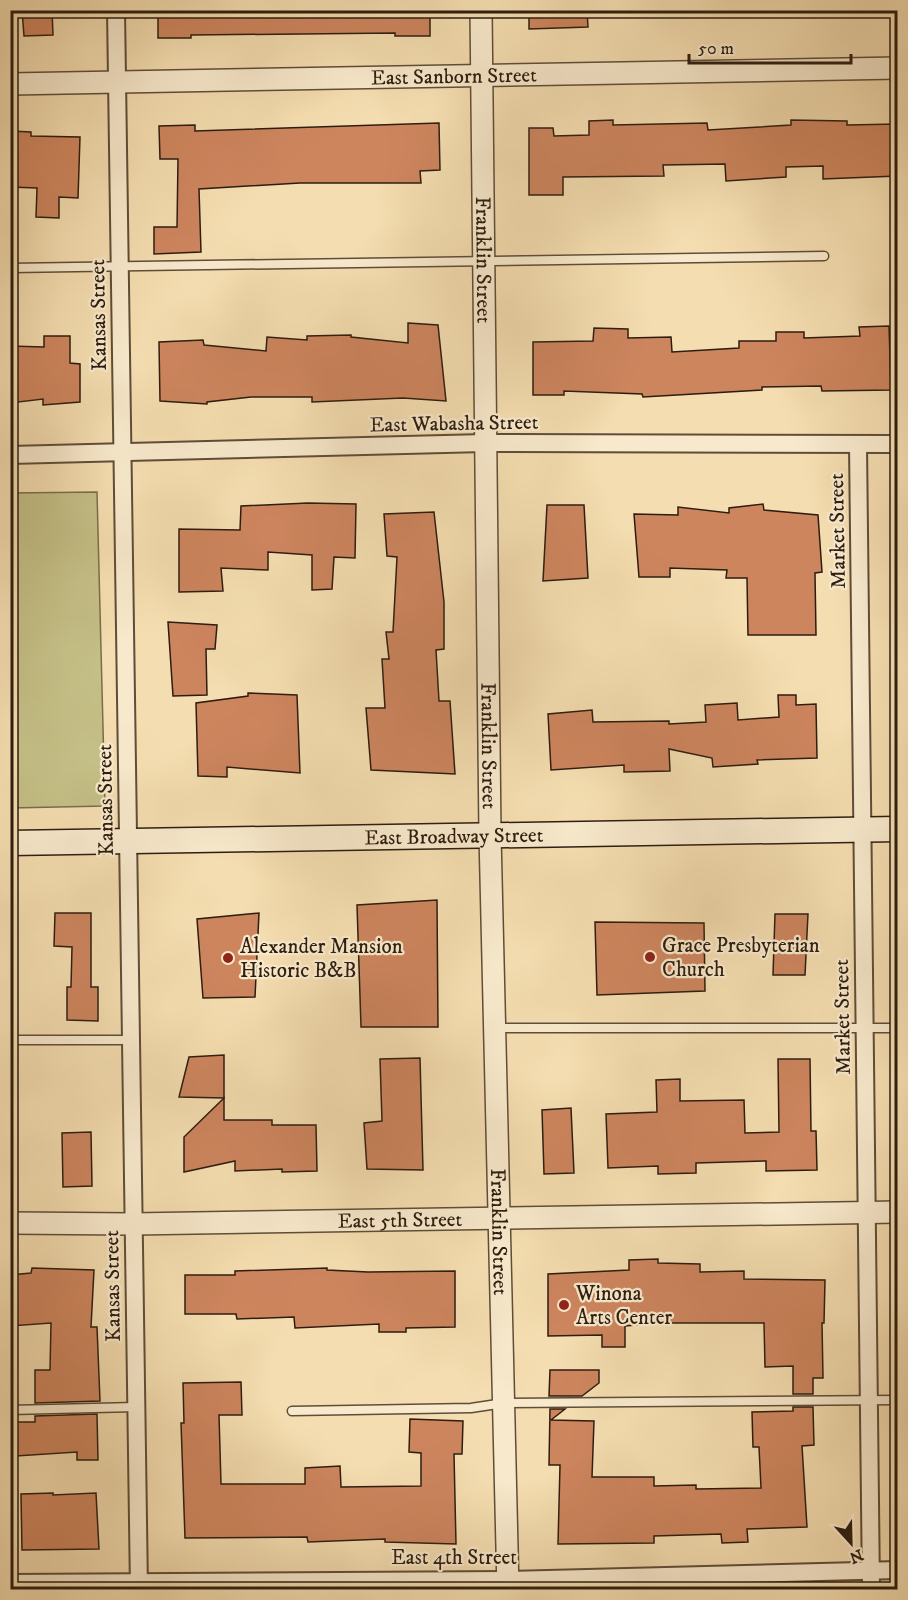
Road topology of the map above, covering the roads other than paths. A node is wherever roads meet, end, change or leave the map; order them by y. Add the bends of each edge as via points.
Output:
1 (116, 10) edge
2 (481, 10) edge
3 (897, 68) edge
4 (482, 74) junction
5 (117, 82) junction
6 (10, 84) edge
7 (824, 256) dead end
8 (483, 260) junction
9 (120, 266) junction
10 (10, 268) edge
11 (485, 443) junction
12 (858, 444) junction
13 (897, 444) edge
14 (122, 453) junction
15 (10, 455) edge
16 (897, 829) edge
17 (862, 830) junction
18 (490, 835) junction
19 (128, 841) junction
20 (10, 843) edge
21 (496, 1028) junction
22 (864, 1028) junction
23 (897, 1028) edge
24 (10, 1040) edge
25 (131, 1040) junction
26 (897, 1212) edge
27 (868, 1213) junction
28 (501, 1219) junction
29 (10, 1223) edge
30 (133, 1224) junction
31 (869, 1399) junction
32 (897, 1400) edge
33 (504, 1403) junction
34 (136, 1407) junction
35 (10, 1410) edge
36 (292, 1411) dead end
37 (870, 1570) junction
38 (897, 1570) edge
39 (10, 1583) edge
40 (637, 1583) edge
41 (574, 1584) edge
42 (139, 1585) edge
43 (508, 1585) edge
44 (871, 1590) edge

1 - 5 street, Kansas Street
2 - 4 street, Franklin Street
3 - 4 street, East Sanborn Street
4 - 5 street, East Sanborn Street
4 - 8 street, Franklin Street
5 - 6 street, East Sanborn Street
5 - 9 street, Kansas Street
7 - 8 lane
8 - 9 lane
8 - 11 street, Franklin Street
9 - 10 lane
9 - 14 street, Kansas Street
11 - 12 street, East Wabasha Street
11 - 14 street, East Wabasha Street
11 - 18 street, Franklin Street
12 - 13 street, East Wabasha Street
12 - 17 street, Market Street
14 - 15 street, East Wabasha Street
14 - 19 street, Kansas Street
16 - 17 main road, East Broadway Street
17 - 18 main road, East Broadway Street
17 - 22 street, Market Street
18 - 19 main road, East Broadway Street
18 - 21 street, Franklin Street
19 - 20 main road, East Broadway Street
19 - 25 street, Kansas Street
21 - 22 lane
21 - 28 street, Franklin Street
22 - 23 lane
22 - 27 street, Market Street
24 - 25 lane
25 - 30 street, Kansas Street
26 - 27 street, East 5th Street
27 - 28 street, East 5th Street
27 - 31 street, Market Street
28 - 30 street, East 5th Street
28 - 33 street, Franklin Street
29 - 30 street, East 5th Street
30 - 34 street, Kansas Street
31 - 32 lane
31 - 33 lane
31 - 37 street, Market Street
33 - 36 lane
33 - 43 street, Franklin Street
34 - 35 lane
34 - 42 street, Kansas Street
37 - 38 street, East 4th Street
37 - 40 street, East 4th Street
37 - 44 street, Market Street
39 - 42 street, East 4th Street
40 - 41 street, East 4th Street
41 - 43 street, East 4th Street
42 - 43 street, East 4th Street

